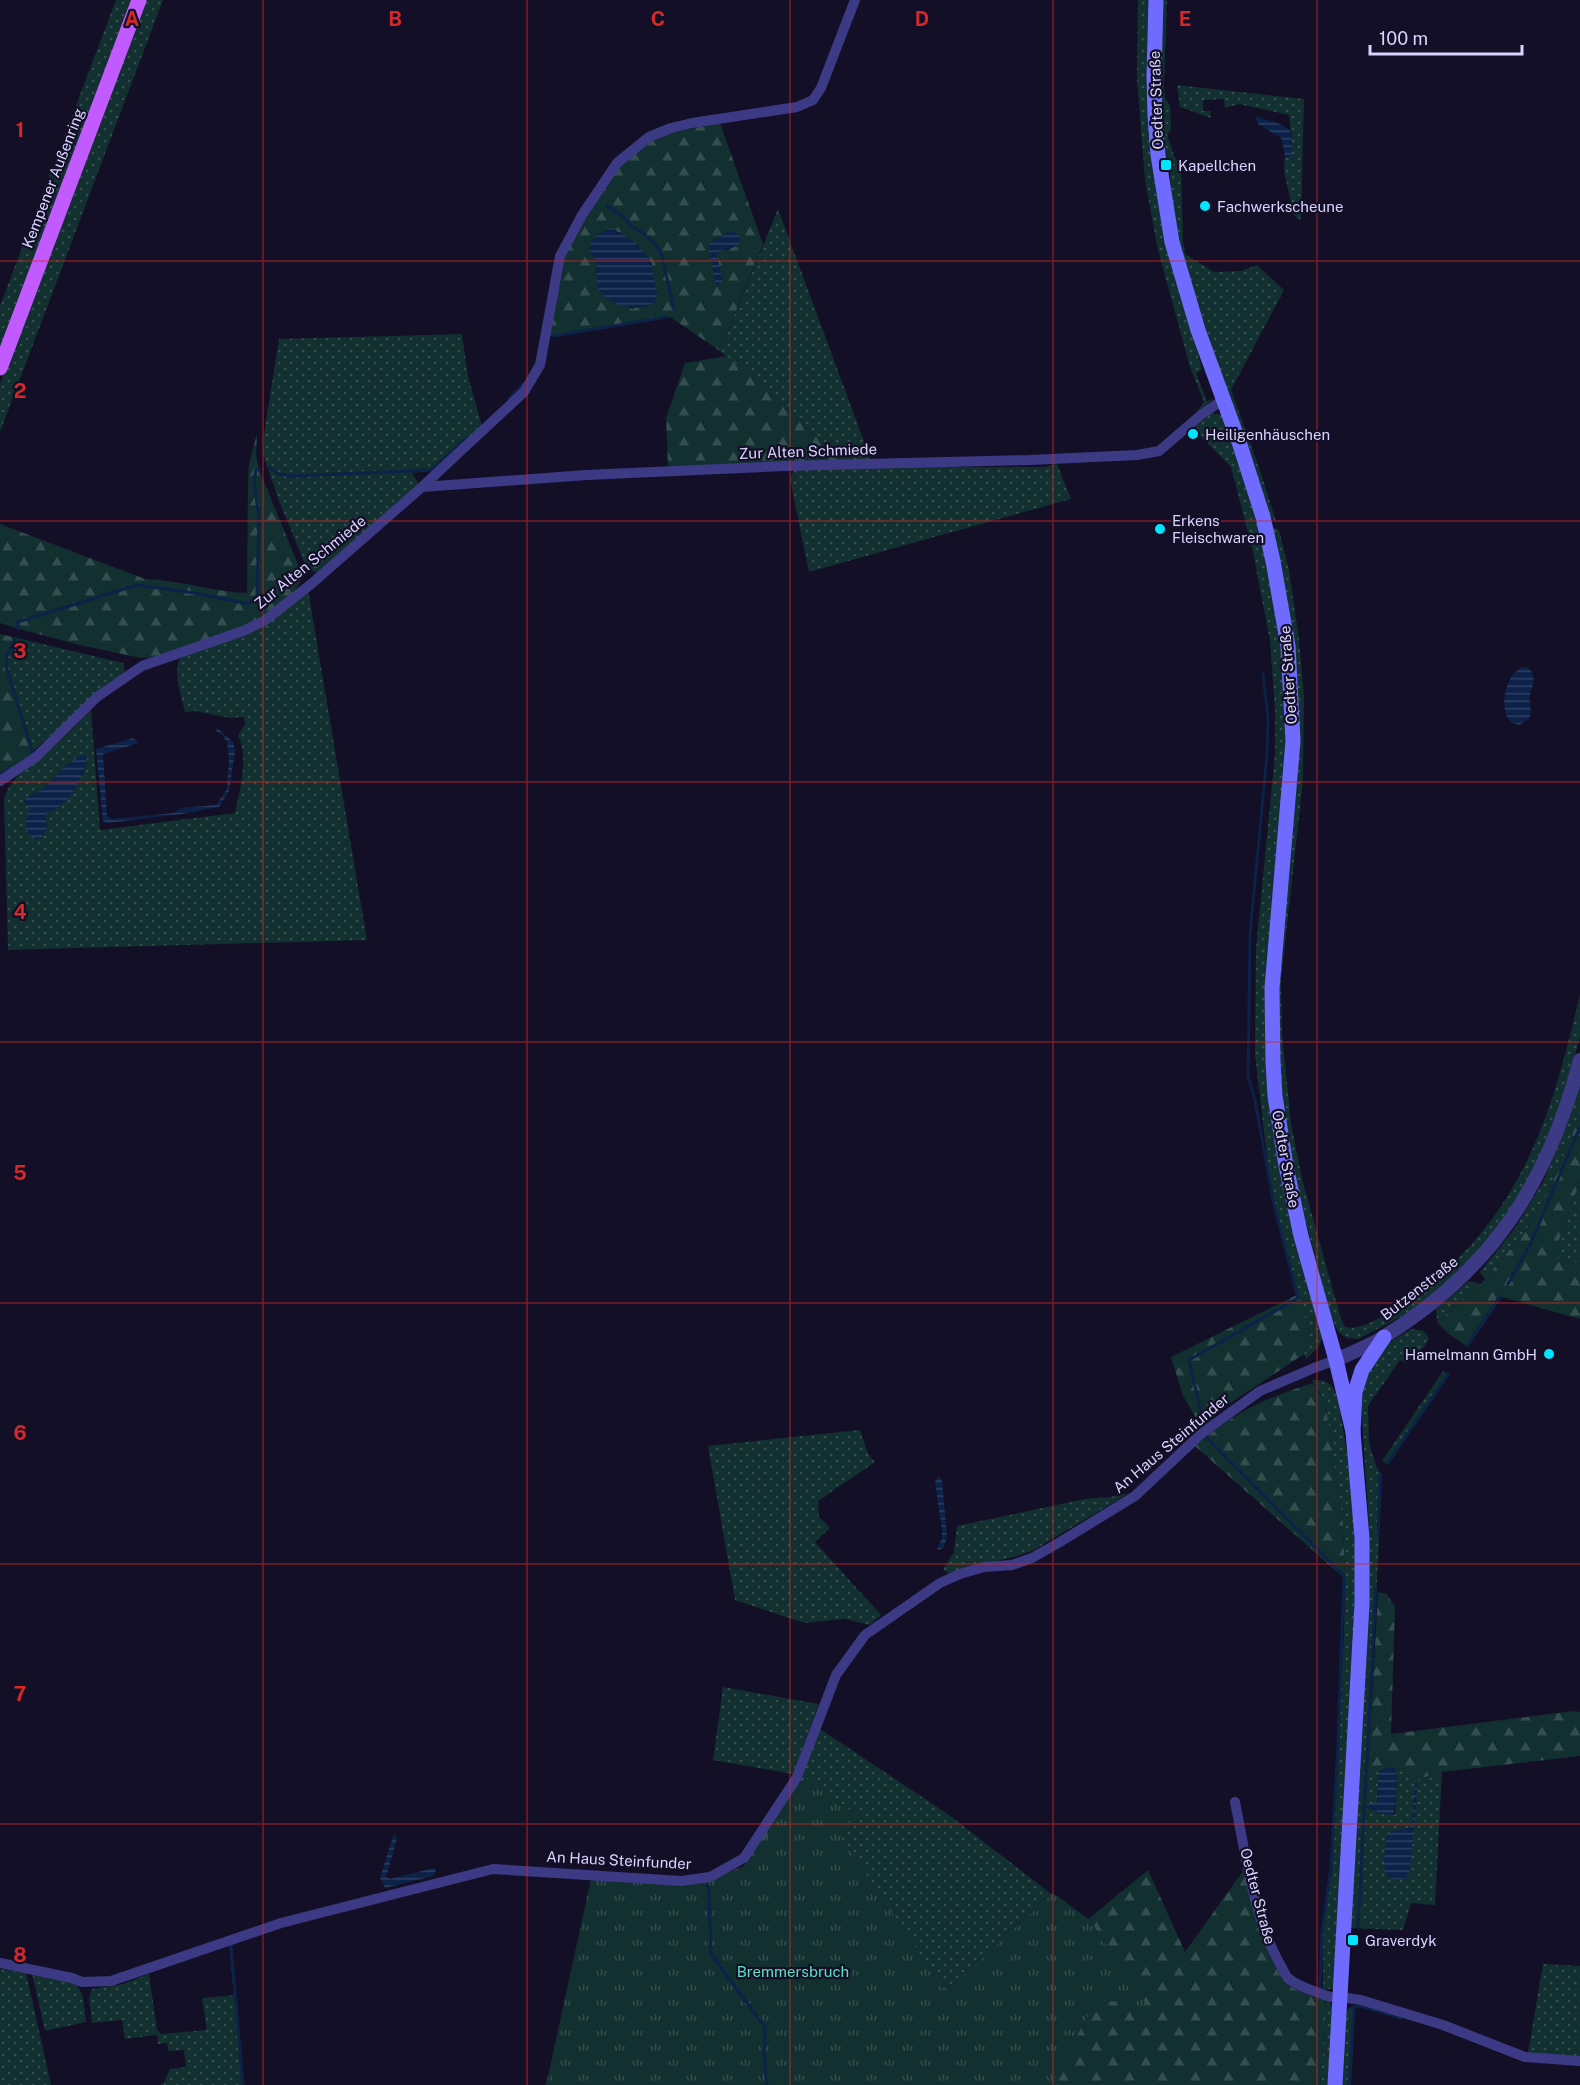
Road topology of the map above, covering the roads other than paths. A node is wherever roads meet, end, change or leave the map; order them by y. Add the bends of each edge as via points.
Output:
1 (139, 0) edge
2 (855, 0) edge
3 (1156, 0) edge
4 (0, 368) edge
5 (1224, 399) junction
6 (422, 487) junction
7 (0, 781) edge
8 (1580, 1060) edge
9 (1384, 1337) junction
10 (1329, 1363) junction
11 (1353, 1432) junction
12 (1235, 1802) dead end
13 (0, 1963) edge
14 (1335, 1997) junction
15 (1580, 2061) edge
16 (1335, 2085) edge

1 - 4 main road, Kempener Außenring
2 - 6 street, Zur Alten Schmiede via 813,100 797,107 671,128 649,137 617,163 560,256 540,365 524,392
3 - 5 main road, Oedter Straße via 1155,116 1166,207 1182,279
5 - 6 street, Zur Alten Schmiede via 1159,451 1137,455 784,466
5 - 10 main road, Oedter Straße via 1263,518 1288,646 1293,741 1272,988 1273,1062 1293,1204
6 - 7 street, Zur Alten Schmiede via 264,621 142,666 97,697 36,757
8 - 9 street, Butzenstraße via 1560,1126 1538,1178 1505,1230 1444,1294
9 - 10 street, Butzenstraße
9 - 11 main road via 1362,1370 1355,1392
10 - 11 main road
10 - 13 street, An Haus Steinfunder via 1260,1390 1201,1434 1135,1496 1060,1542 1012,1565 984,1568 940,1583 866,1635 836,1675 797,1777 744,1858 710,1877 681,1881 493,1869 281,1923 111,1981 82,1982
11 - 14 main road via 1362,1538 1362,1604
12 - 14 street, Oedter Straße via 1264,1928 1274,1954 1287,1977
14 - 15 street via 1361,2000 1443,2025 1525,2057
14 - 16 main road

